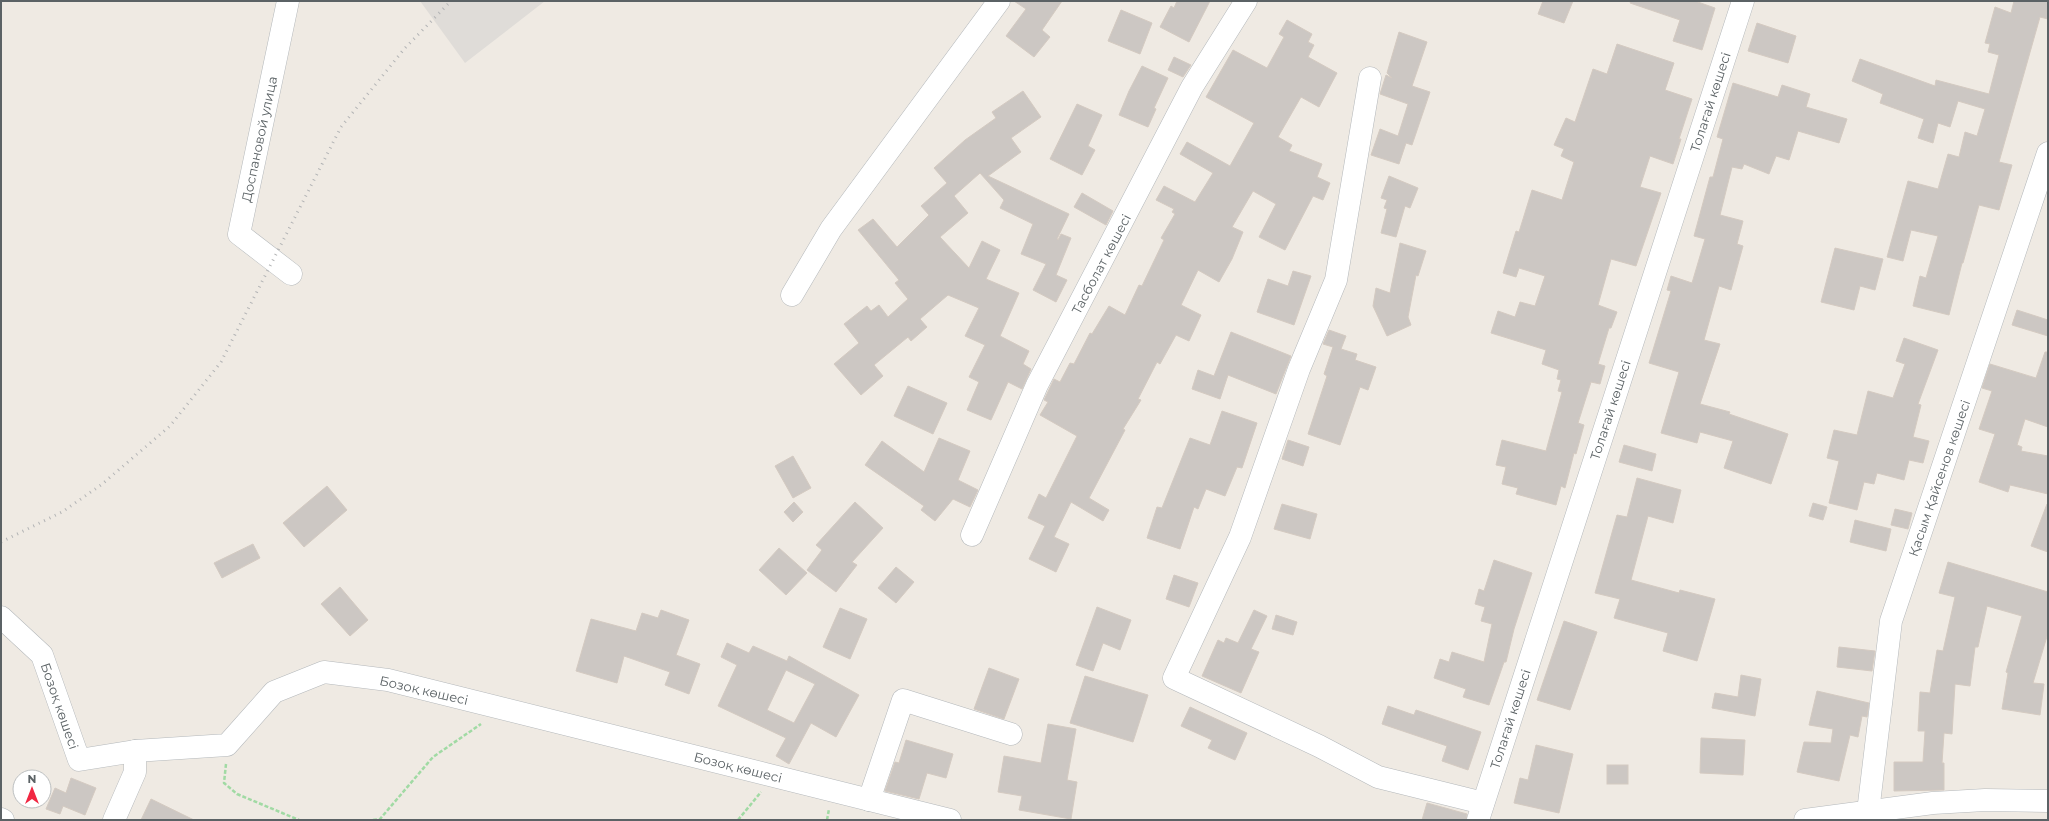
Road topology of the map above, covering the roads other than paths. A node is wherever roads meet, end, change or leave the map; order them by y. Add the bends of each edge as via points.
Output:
1 (288, 1) edge
2 (999, 1) edge
3 (1246, 1) edge
4 (1743, 1) edge
5 (1370, 78) dead end
6 (2048, 153) edge
7 (291, 274) dead end
8 (792, 295) dead end
9 (972, 535) dead end
10 (1, 617) edge
11 (1011, 734) dead end
12 (136, 751) junction
13 (869, 800) junction
14 (2048, 801) edge
15 (1480, 812) edge
16 (1868, 812) junction
17 (1931, 812) edge
18 (114, 820) edge
19 (950, 820) edge
20 (1805, 820) edge

1 - 7 street, Доспановой улица via 239,234
2 - 8 street via 832,229
3 - 9 street, Тасболат көшесі via 1192,88 1041,378
4 - 15 street, Толағай көшесі
5 - 15 street via 1336,280 1299,369 1240,538 1174,678 1319,746 1378,777
6 - 16 street, Қасым Қайсенов көшесі via 1891,621
10 - 12 street, Бозоқ көшесі via 42,655 79,760
11 - 13 street via 903,700
12 - 13 street, Бозоқ көшесі via 227,745 274,692 324,672 388,680
12 - 18 street via 136,772
13 - 19 street, Бозоқ көшесі
14 - 17 street via 1985,800
16 - 17 street
16 - 20 street

